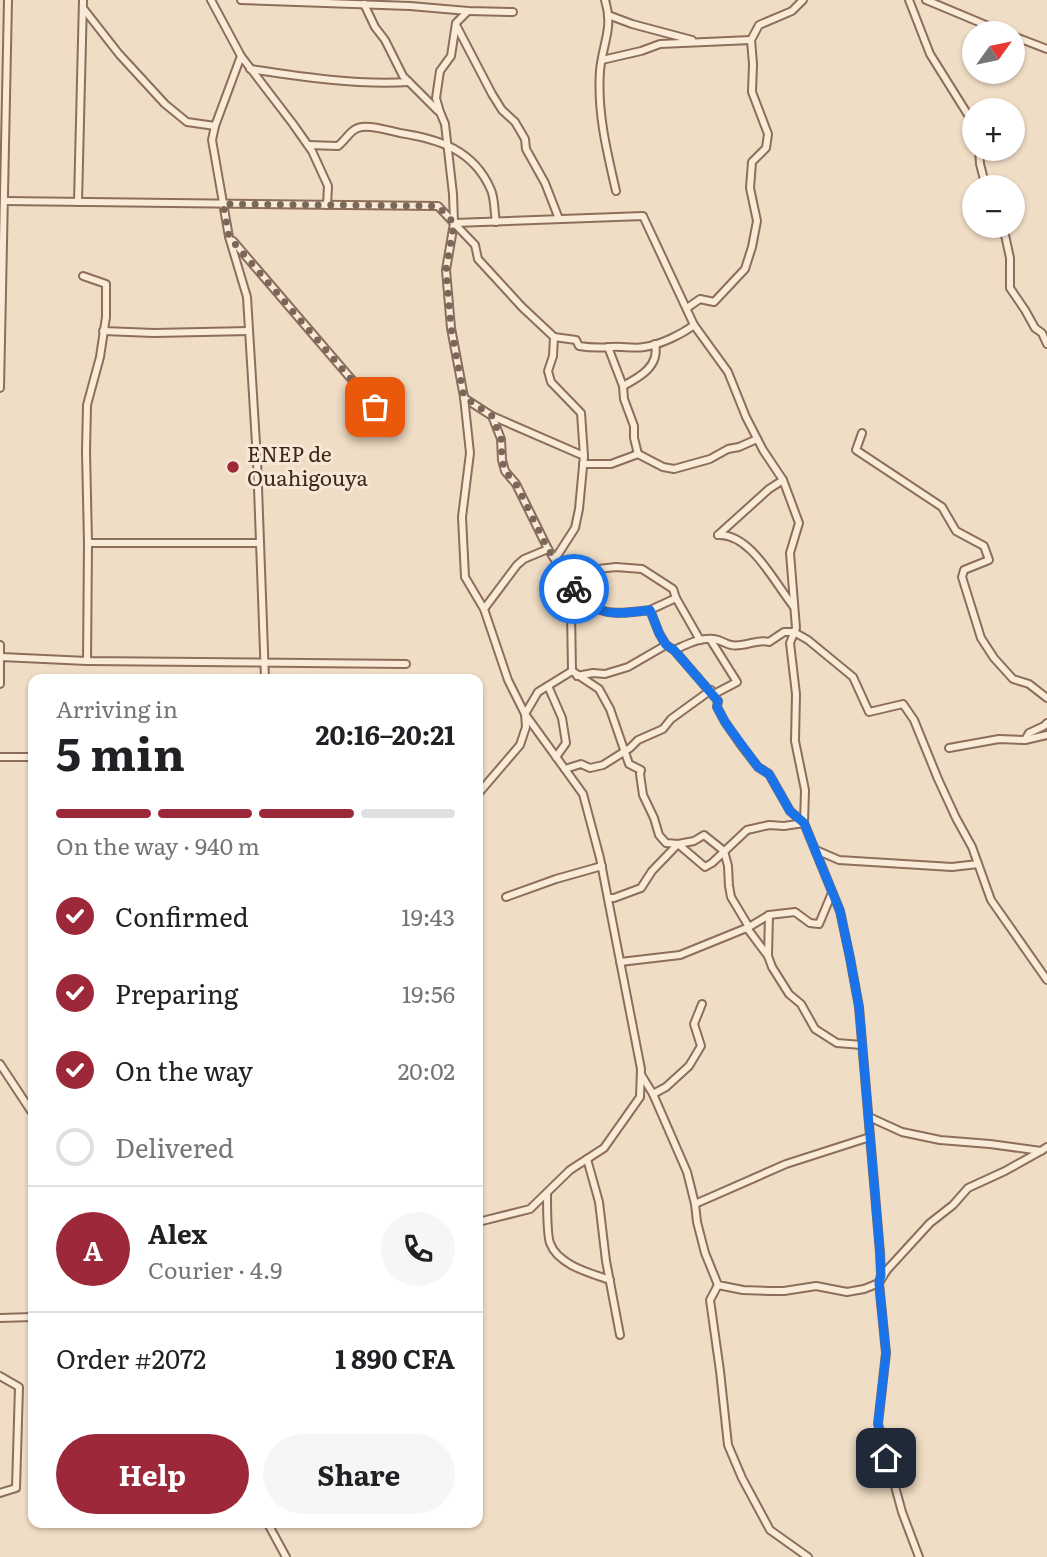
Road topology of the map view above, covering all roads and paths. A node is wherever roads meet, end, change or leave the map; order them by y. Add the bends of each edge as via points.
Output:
1 (8, 0) edge
2 (211, 0) edge
3 (241, 0) edge
4 (282, 0) edge
5 (605, 0) edge
6 (803, 0) edge
7 (909, 0) edge
8 (926, 0) edge
9 (367, 3) edge
10 (410, 3) edge
11 (83, 4) edge
12 (468, 11) junction
13 (513, 12) dead end
14 (607, 15) junction
15 (976, 21) edge
16 (456, 23) junction
17 (751, 40) junction
18 (700, 42) junction
19 (1026, 42) edge
20 (1047, 49) edge
21 (241, 56) junction
22 (602, 60) junction
23 (250, 69) junction
24 (409, 82) junction
25 (962, 105) edge
26 (440, 112) junction
27 (215, 126) junction
28 (308, 145) junction
29 (447, 145) junction
30 (616, 191) dead end
31 (4, 201) junction
32 (78, 202) junction
33 (223, 204) junction
34 (327, 205) junction
35 (559, 219) junction
36 (496, 222) junction
37 (454, 223) junction
38 (229, 237) junction
39 (1006, 238) edge
40 (83, 276) dead end
41 (687, 308) junction
42 (694, 325) junction
43 (103, 331) junction
44 (249, 331) junction
45 (554, 337) junction
46 (655, 344) junction
47 (1047, 344) edge
48 (608, 347) junction
49 (623, 386) junction
50 (0, 388) edge
51 (464, 397) junction
52 (492, 416) junction
53 (389, 423) dead end
54 (862, 433) dead end
55 (757, 439) junction
56 (638, 454) junction
57 (584, 456) junction
58 (583, 464) junction
59 (783, 480) junction
60 (88, 543) junction
61 (260, 543) junction
62 (548, 549) junction
63 (555, 559) junction
64 (574, 578) junction
65 (574, 593) junction
66 (676, 598) junction
67 (794, 607) junction
68 (484, 609) junction
69 (650, 610) junction
70 (794, 632) junction
71 (710, 639) junction
72 (700, 640) junction
73 (0, 645) edge
74 (666, 645) junction
75 (674, 650) junction
76 (1, 657) edge
77 (87, 661) junction
78 (265, 662) junction
79 (406, 664) dead end
80 (574, 673) junction
81 (265, 674) edge
82 (0, 684) edge
83 (548, 686) junction
84 (712, 692) junction
85 (1047, 698) edge
86 (524, 714) junction
87 (1047, 723) edge
88 (1047, 735) edge
89 (1025, 740) junction
90 (949, 748) dead end
91 (625, 751) junction
92 (0, 757) edge
93 (28, 757) edge
94 (556, 757) junction
95 (565, 769) junction
96 (483, 788) edge
97 (804, 823) junction
98 (678, 844) junction
99 (816, 850) junction
100 (724, 851) junction
101 (978, 864) junction
102 (602, 866) junction
103 (832, 892) junction
104 (506, 897) dead end
105 (608, 898) junction
106 (769, 915) junction
107 (748, 927) junction
108 (768, 956) junction
109 (620, 962) junction
110 (1047, 981) edge
111 (702, 1004) dead end
112 (862, 1045) junction
113 (0, 1064) edge
114 (640, 1075) junction
115 (653, 1094) junction
116 (28, 1106) edge
117 (869, 1117) junction
118 (870, 1137) junction
119 (1044, 1149) edge
120 (587, 1159) junction
121 (547, 1193) junction
122 (695, 1204) junction
123 (483, 1221) edge
124 (610, 1280) junction
125 (879, 1283) junction
126 (718, 1285) junction
127 (28, 1317) edge
128 (0, 1318) edge
129 (621, 1335) dead end
130 (0, 1376) edge
131 (0, 1493) edge
132 (270, 1528) edge
133 (286, 1557) edge
134 (808, 1557) edge
135 (919, 1557) edge

1 - 31 street
2 - 21 street
3 - 4 street
4 - 9 street
5 - 14 street
6 - 17 street via 759,25
7 - 25 street via 930,54
8 - 15 street
9 - 10 street
9 - 24 street via 375,27
10 - 12 street
11 - 27 street via 118,54 165,104 187,122
11 - 32 street
12 - 13 street
12 - 16 street
14 - 18 street
14 - 22 street via 609,30
16 - 26 street via 451,56 440,71 436,98
16 - 35 street via 492,94 525,139
17 - 18 street
17 - 41 street via 752,92 768,134 766,148 752,162 750,188 757,220 752,247 745,269 714,302 700,299
18 - 22 street via 660,44
19 - 20 street
21 - 23 street
21 - 27 street
22 - 30 street via 604,141
23 - 24 street via 366,83
23 - 28 street
24 - 26 street
26 - 29 street
27 - 33 street via 212,141
28 - 29 street via 338,146 363,126
28 - 34 street via 328,186
29 - 36 street via 479,168 492,192
29 - 37 street
31 - 32 street
31 - 50 street
32 - 33 street
33 - 34 street
33 - 38 street
34 - 37 street via 438,206
35 - 36 street
35 - 41 street via 643,216
36 - 37 street
37 - 45 street via 475,245 478,259
37 - 51 street via 446,270
38 - 44 street via 247,297
38 - 53 street
39 - 47 street via 1010,288
40 - 43 street via 106,284
41 - 42 street
42 - 46 street
42 - 55 street via 728,372
43 - 44 street
43 - 60 street via 87,405
44 - 61 street
45 - 48 street via 594,349
45 - 57 street via 548,371 551,382 580,413
46 - 48 street
46 - 49 street via 654,364
48 - 49 street
49 - 56 street
51 - 52 street
51 - 68 street via 470,453 462,517 465,577
52 - 57 street
52 - 62 street via 505,471
54 - 85 street via 856,450 942,507 956,531 984,546 989,560 964,570 962,577 981,638 1013,679
55 - 56 street via 674,469
55 - 59 street
56 - 58 street via 611,464
57 - 58 street
58 - 63 street via 575,528
59 - 67 street via 799,523 790,553
59 - 67 street via 718,535 728,534 752,551
60 - 61 street
60 - 77 street
61 - 78 street
62 - 63 street
62 - 68 street via 517,565
63 - 64 street
64 - 65 street
64 - 66 street via 589,570 642,569 673,589
65 - 69 street via 600,611
65 - 80 street
66 - 69 street
66 - 72 street
67 - 70 street
68 - 86 street
69 - 74 street
70 - 71 street via 784,632 769,642 743,645
70 - 97 street via 790,643 796,741 805,790
70 - 101 street via 853,677 869,712 903,704
71 - 72 street
71 - 84 street via 737,682
72 - 75 street
73 - 76 street
74 - 75 street
74 - 80 street via 628,667 605,674
75 - 84 street
76 - 77 street
76 - 82 street
77 - 78 street
78 - 79 street
78 - 81 street
80 - 83 street
80 - 91 street via 599,689
83 - 86 street via 538,692
83 - 94 street via 562,718 566,743
84 - 91 street
84 - 97 street via 725,722 758,767 769,774 790,811
86 - 94 street
86 - 96 street via 526,727 520,745
87 - 89 street
88 - 89 street
89 - 90 street via 999,739
91 - 95 street via 603,765
91 - 98 street via 629,764 641,771 643,795 659,835 666,843
92 - 93 street
94 - 95 street
95 - 102 street via 583,794
97 - 99 street
97 - 100 street via 747,830
98 - 100 street via 704,835
98 - 100 street via 705,867
98 - 105 street via 641,888
99 - 101 street via 839,860 949,867
99 - 103 street
100 - 107 street via 731,897
101 - 110 street via 991,900
102 - 104 street
102 - 105 street
103 - 106 street via 819,924 795,912
103 - 112 street via 850,958
105 - 109 street
106 - 107 street
106 - 108 street
107 - 108 street
107 - 109 street via 680,955
108 - 112 street via 815,1029 837,1043
109 - 114 street
111 - 115 street via 694,1024 701,1045 689,1066
112 - 117 street
113 - 116 street
114 - 115 street
114 - 120 street via 639,1097 604,1148
115 - 122 street via 687,1172
117 - 118 street
117 - 119 street via 902,1132 940,1140
118 - 122 street via 786,1164
118 - 125 street
119 - 125 street via 968,1188 930,1223
120 - 121 street
120 - 124 street via 599,1202
121 - 123 street via 530,1209
121 - 124 street via 551,1246 571,1266
122 - 126 street via 705,1253
124 - 129 street
125 - 126 street via 848,1292 816,1286 784,1291
125 - 135 street via 886,1353 878,1424
126 - 134 street via 709,1300 728,1445 770,1530
127 - 128 street
130 - 131 street via 19,1387 16,1488
132 - 133 street

